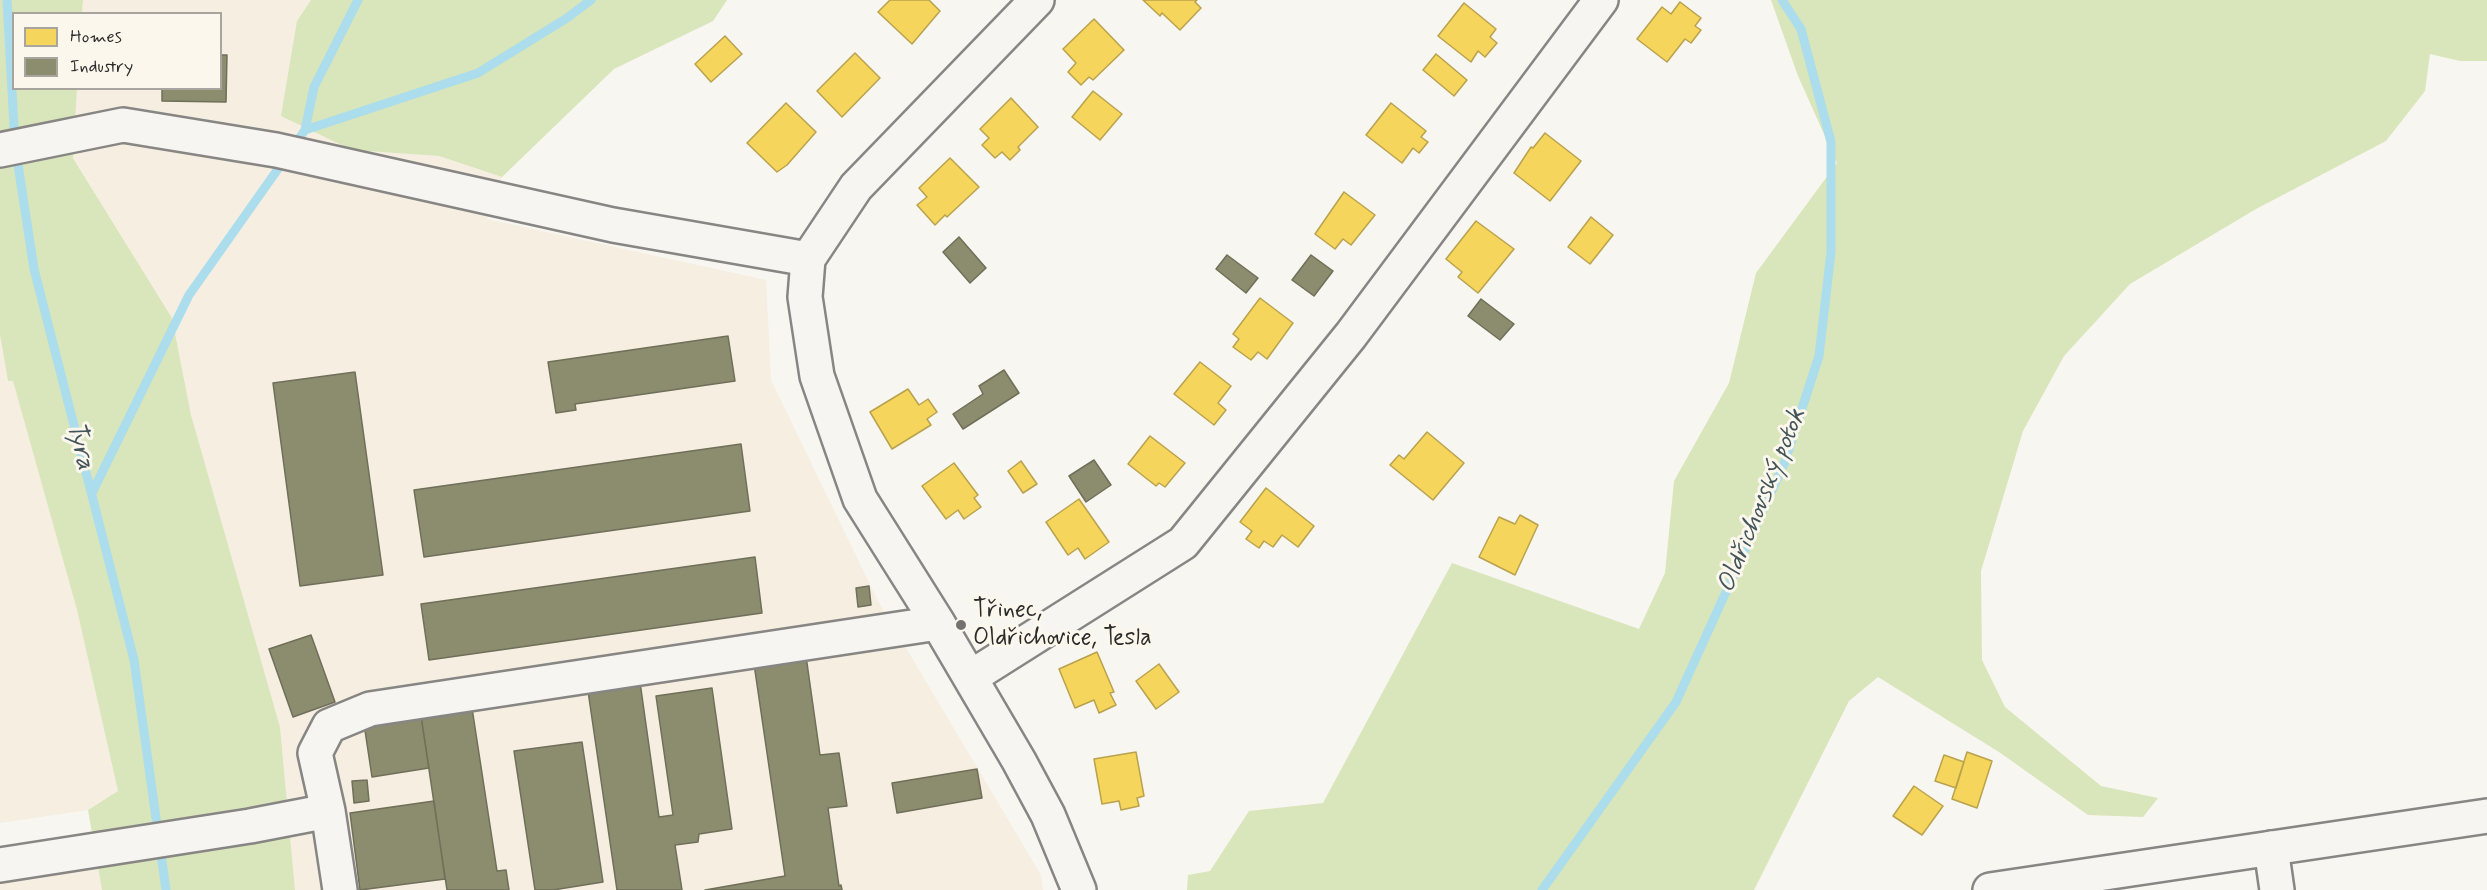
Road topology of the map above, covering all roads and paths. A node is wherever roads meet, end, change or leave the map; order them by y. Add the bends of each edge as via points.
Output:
1 (1037, 0) edge
2 (1601, 0) edge
3 (0, 150) edge
4 (808, 259) junction
5 (938, 623) junction
6 (971, 677) junction
7 (327, 811) junction
8 (2487, 816) edge
9 (2271, 848) junction
10 (0, 866) edge
11 (4, 890) edge
12 (340, 890) edge
13 (1079, 890) edge
14 (1990, 890) edge
15 (2277, 890) edge

1 - 4 street via 856,188
2 - 6 street via 1351,334 1182,543
3 - 4 street via 123,125 276,150 613,225
4 - 5 street via 805,297 817,376 860,499
5 - 6 street
5 - 7 street via 370,709 328,726 315,753
6 - 13 street via 1048,816
7 - 10 street
7 - 12 street
8 - 9 street
9 - 14 street
9 - 15 street
10 - 11 street

